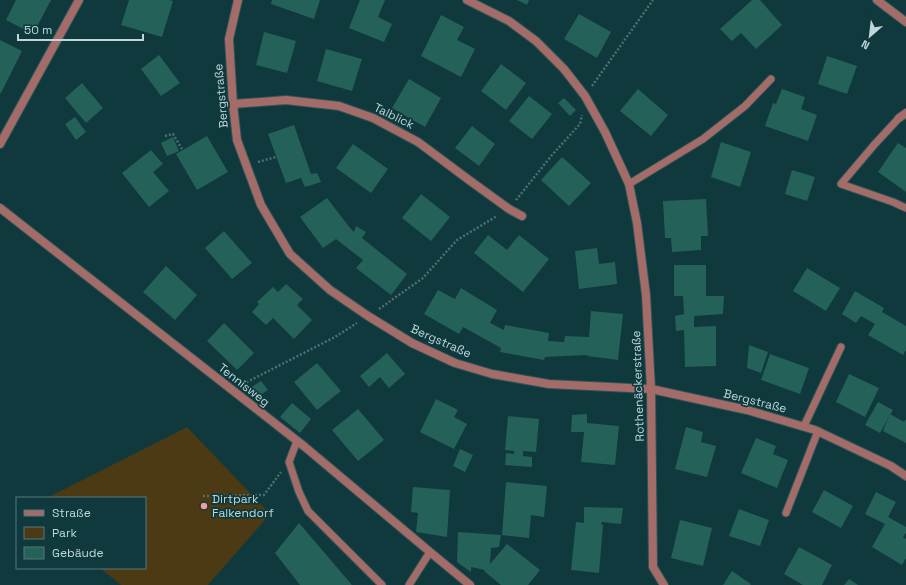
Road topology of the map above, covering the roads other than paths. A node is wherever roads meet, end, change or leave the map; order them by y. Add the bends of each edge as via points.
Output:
1 (79, 0) edge
2 (238, 0) edge
3 (467, 0) edge
4 (877, 0) edge
5 (906, 22) edge
6 (771, 79) dead end
7 (233, 104) junction
8 (903, 115) edge
9 (0, 144) edge
10 (629, 184) junction
11 (0, 208) edge
12 (906, 208) edge
13 (522, 216) dead end
14 (842, 347) dead end
15 (651, 389) junction
16 (804, 426) junction
17 (818, 431) junction
18 (296, 441) junction
19 (906, 476) edge
20 (786, 513) dead end
21 (430, 552) junction
22 (382, 585) edge
23 (409, 585) edge
24 (470, 585) edge
25 (664, 585) edge

1 - 9 street
2 - 7 street, Bergstraße via 229,39
3 - 10 street, Rothenäckerstraße via 509,21 564,69 585,96
4 - 5 street
6 - 10 lane via 745,106 703,139
7 - 13 street, Talblick via 286,100 339,106 373,118 418,142
7 - 15 street, Bergstraße via 237,140 261,205 290,254 330,290 368,316 412,343 455,363 492,374 552,384
8 - 12 lane via 874,144 841,184
10 - 15 street, Rothenäckerstraße via 637,223 646,296
11 - 18 street, Tennisweg
14 - 16 lane
15 - 16 street, Bergstraße via 747,410
15 - 25 street, Rothenäckerstraße via 653,567
16 - 17 street, Bergstraße
17 - 19 street, Bergstraße via 891,466
17 - 20 lane
18 - 21 street, Tennisweg
18 - 22 lane via 289,462 308,511
21 - 23 lane
21 - 24 street, Tennisweg

